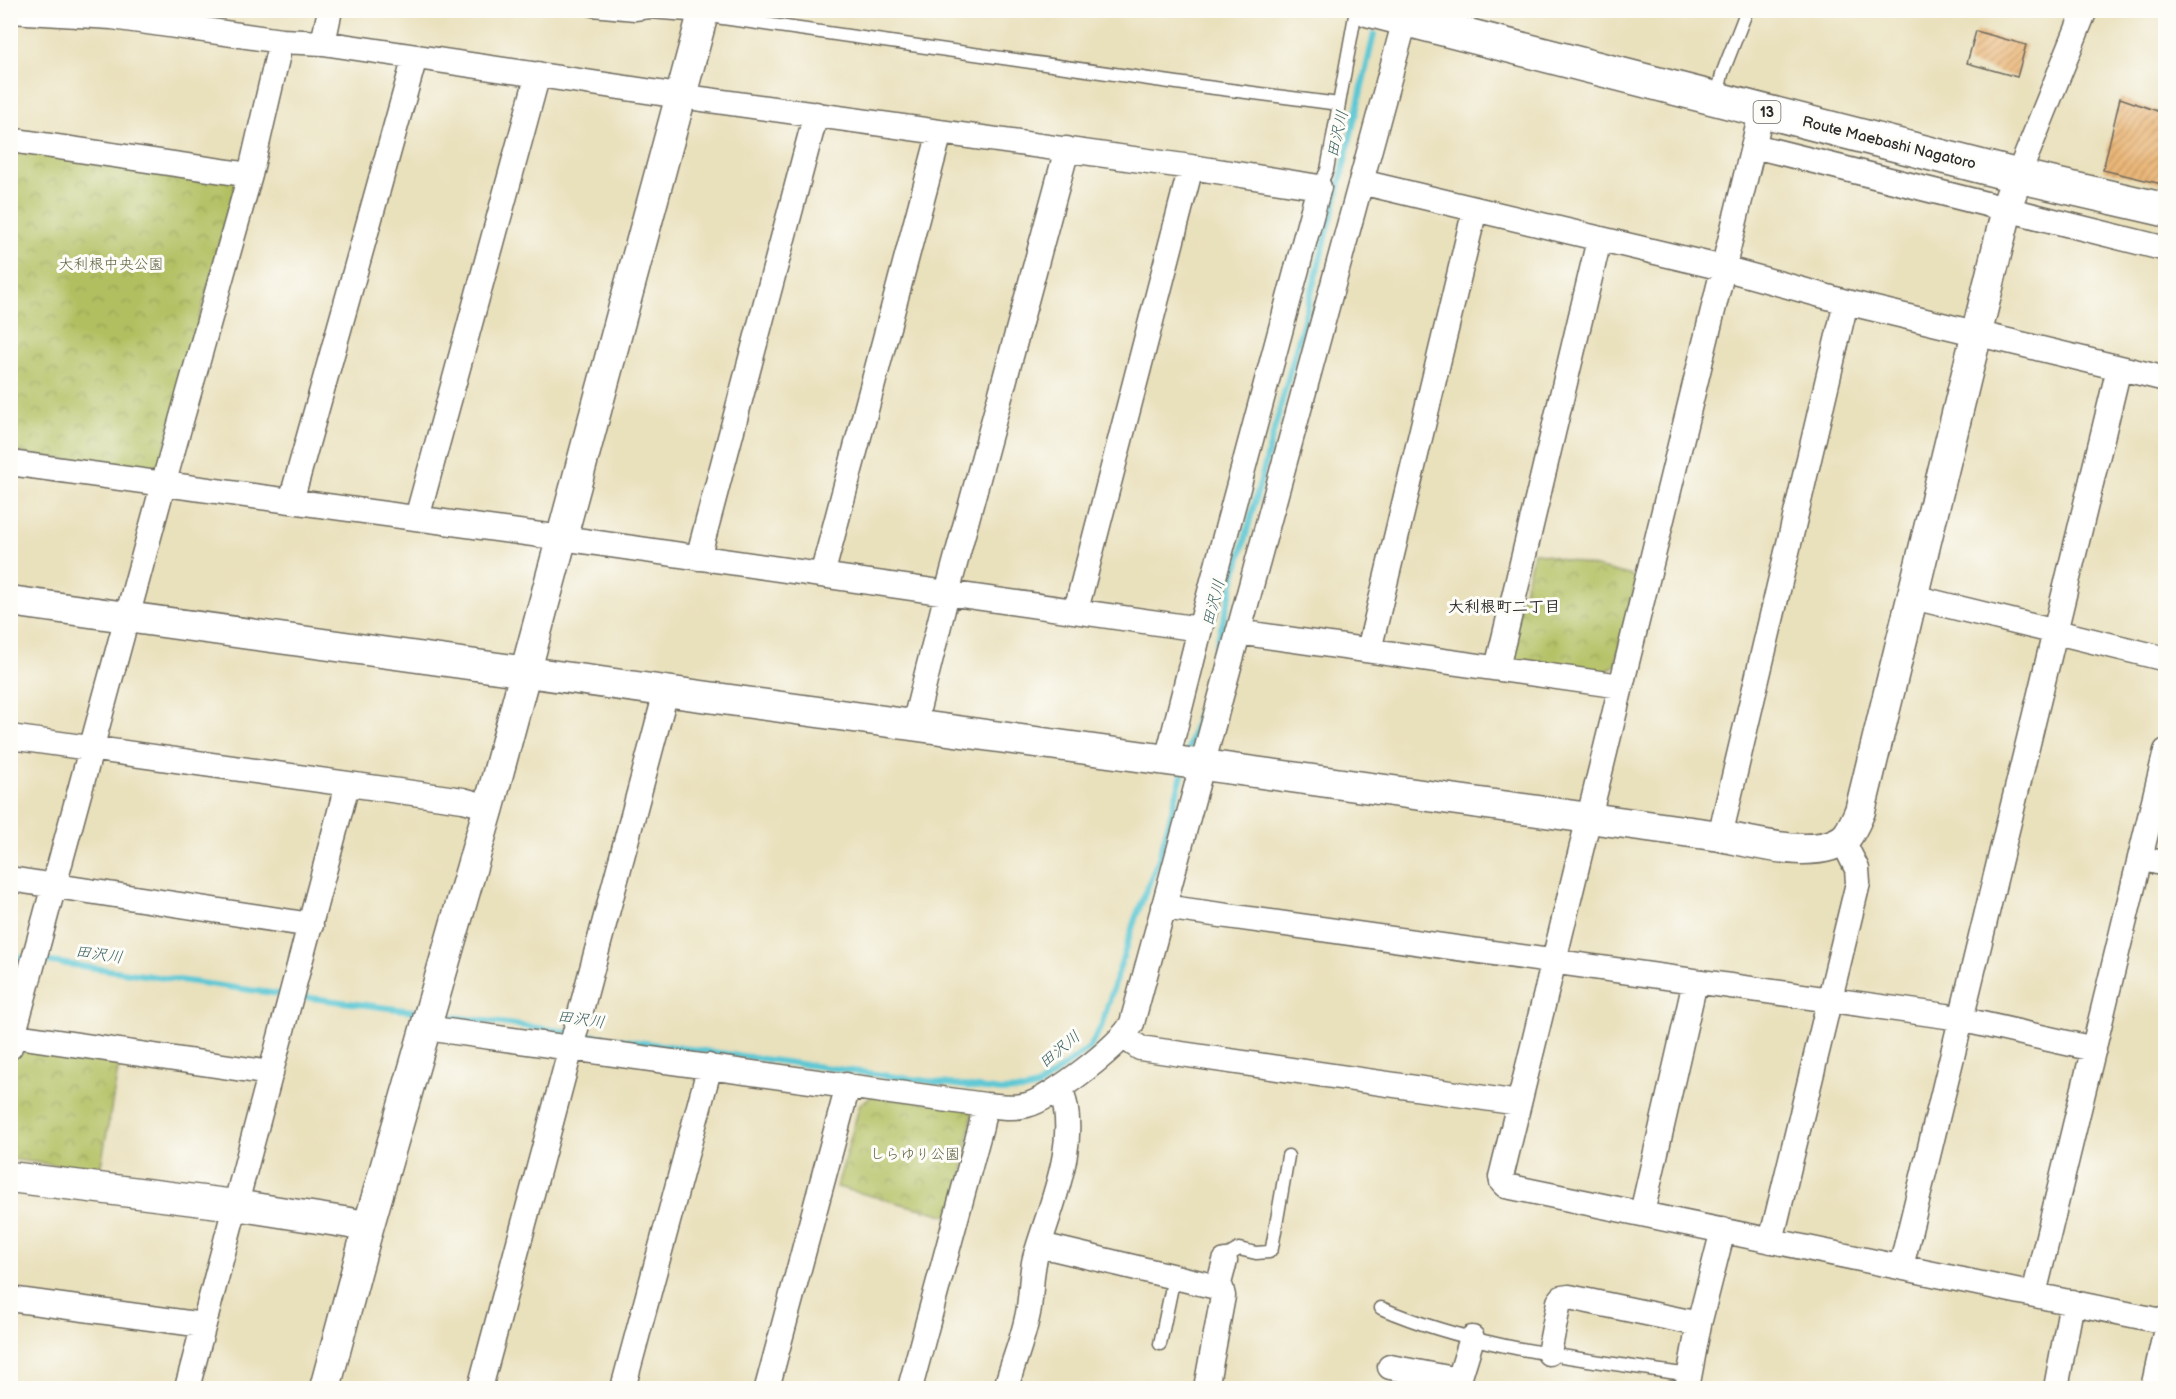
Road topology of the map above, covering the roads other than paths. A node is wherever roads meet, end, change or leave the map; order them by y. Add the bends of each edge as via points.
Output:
1 (330, 10) edge
2 (592, 10) edge
3 (1356, 10) edge
4 (1747, 10) edge
5 (2085, 10) edge
6 (10, 11) edge
7 (650, 11) edge
8 (703, 14) edge
9 (1390, 14) edge
10 (281, 41) junction
11 (323, 43) junction
12 (415, 57) junction
13 (538, 74) junction
14 (680, 96) junction
15 (1717, 99) junction
16 (1339, 104) junction
17 (1762, 110) junction
18 (816, 114) junction
19 (940, 132) junction
20 (10, 140) edge
21 (1754, 146) junction
22 (1066, 149) junction
23 (1191, 167) junction
24 (250, 175) junction
25 (2019, 176) junction
26 (1361, 182) junction
27 (1319, 187) junction
28 (1474, 209) junction
29 (2007, 209) junction
30 (2166, 210) edge
31 (1599, 240) junction
32 (2166, 249) edge
33 (1723, 268) junction
34 (1846, 302) junction
35 (1977, 332) junction
36 (2119, 368) junction
37 (2166, 379) edge
38 (1260, 405) junction
39 (1297, 415) junction
40 (10, 463) edge
41 (163, 485) junction
42 (291, 501) junction
43 (417, 518) junction
44 (562, 538) junction
45 (698, 558) junction
46 (824, 575) junction
47 (947, 593) junction
48 (1913, 597) junction
49 (10, 601) edge
50 (1076, 610) junction
51 (127, 617) junction
52 (1200, 629) junction
53 (1238, 632) junction
54 (2055, 632) junction
55 (1369, 650) junction
56 (2166, 659) edge
57 (1497, 668) junction
58 (524, 672) junction
59 (1621, 686) junction
60 (666, 692) junction
61 (914, 725) junction
62 (10, 737) edge
63 (92, 748) junction
64 (2166, 751) edge
65 (1167, 760) junction
66 (1201, 766) junction
67 (347, 785) junction
68 (489, 807) junction
69 (1588, 819) junction
70 (1720, 836) junction
71 (1842, 839) junction
72 (2140, 858) junction
73 (2166, 864) edge
74 (10, 879) edge
75 (55, 885) junction
76 (1163, 908) junction
77 (311, 926) junction
78 (1554, 962) junction
79 (1695, 982) junction
80 (1831, 1000) junction
81 (1961, 1018) junction
82 (426, 1028) junction
83 (1124, 1037) junction
84 (12, 1039) edge
85 (571, 1047) junction
86 (2094, 1049) junction
87 (708, 1066) junction
88 (271, 1072) junction
89 (846, 1085) junction
90 (1060, 1088) junction
91 (1519, 1103) junction
92 (985, 1105) junction
93 (1288, 1156) dead end
94 (10, 1177) edge
95 (235, 1205) junction
96 (1642, 1213) junction
97 (368, 1228) junction
98 (1723, 1230) junction
99 (1772, 1241) junction
100 (1040, 1245) junction
101 (1225, 1261) joint
102 (1901, 1267) junction
103 (1174, 1276) junction
104 (1218, 1287) junction
105 (2034, 1294) junction
106 (10, 1299) edge
107 (2072, 1302) junction
108 (1381, 1308) dead end
109 (2166, 1322) edge
110 (1699, 1324) junction
111 (203, 1325) junction
112 (2166, 1329) edge
113 (1472, 1338) junction
114 (1160, 1344) dead end
115 (1549, 1353) junction
116 (1389, 1367) dead end
117 (1688, 1382) edge
118 (187, 1389) edge
119 (325, 1389) edge
120 (480, 1389) edge
121 (623, 1389) edge
122 (767, 1389) edge
123 (910, 1389) edge
124 (1006, 1389) edge
125 (1206, 1389) edge
126 (2056, 1389) edge
127 (2153, 1389) edge

1 - 11 street
2 - 7 lane via 635,14
3 - 16 lane
4 - 15 lane via 1722,74
5 - 25 street
6 - 10 street via 112,17
7 - 8 lane
8 - 14 street
8 - 16 lane
9 - 15 main road, Route Maebashi Nagatoro / 13
9 - 26 street
10 - 11 street
10 - 24 street
11 - 12 street
12 - 13 street
12 - 42 street
13 - 14 street
13 - 43 street
14 - 18 street
14 - 44 street
15 - 17 main road, Route Maebashi Nagatoro / 13
16 - 27 lane via 1327,170
17 - 21 street
17 - 25 main road, Route Maebashi Nagatoro / 13
18 - 19 street
18 - 45 street
19 - 22 street
19 - 46 street
20 - 24 street
21 - 29 street
21 - 33 street
22 - 23 street
22 - 47 street
23 - 27 street
23 - 50 street
24 - 41 street
25 - 29 street
25 - 30 main road, Route Maebashi Nagatoro / 13
26 - 28 street
26 - 39 street
27 - 38 street
28 - 31 street
28 - 55 street
29 - 32 street
29 - 35 street
31 - 33 street
31 - 57 street
33 - 34 street
33 - 59 street
34 - 35 street
34 - 70 street
35 - 36 street
35 - 48 street
36 - 37 street
36 - 54 street
38 - 39 street
38 - 52 street
39 - 53 street
40 - 41 street
41 - 42 street
41 - 51 street
42 - 43 street
43 - 44 street
44 - 45 street
44 - 58 street
45 - 46 street
46 - 47 street
47 - 50 street
47 - 61 street
48 - 54 street
48 - 71 street via 1860,811 1854,826
49 - 51 street
50 - 52 street
51 - 58 street
51 - 63 street
52 - 65 street
53 - 55 street
53 - 66 street
54 - 56 street
54 - 81 street
55 - 57 street
57 - 59 street
58 - 60 street
58 - 68 street
59 - 69 street
60 - 61 street
60 - 85 street
61 - 65 street
62 - 63 street
63 - 67 street
63 - 75 street
64 - 72 street
65 - 66 street
66 - 69 street
66 - 76 street
67 - 68 street
67 - 77 street
68 - 82 street
69 - 70 street
69 - 78 street
70 - 71 street via 1805,849 1828,847
71 - 80 street via 1857,868 1858,883
72 - 73 street
72 - 86 street
74 - 75 street
75 - 77 street
75 - 84 street
76 - 78 street
76 - 83 street via 1132,1023
77 - 88 street
78 - 79 street
78 - 91 street
79 - 80 street
79 - 96 street
80 - 81 street
80 - 99 street
81 - 86 street
81 - 102 street
82 - 85 street
82 - 97 street
83 - 90 street
83 - 91 street via 1140,1048
84 - 88 street
85 - 87 street
85 - 120 street
86 - 105 street
87 - 89 street
87 - 121 street
88 - 95 street
89 - 92 street
89 - 122 street
90 - 92 street via 1027,1105
90 - 100 street via 1066,1110 1066,1150
91 - 96 street via 1501,1177 1506,1186
92 - 123 street
93 - 101 lane via 1272,1248 1256,1253 1239,1249
94 - 95 street
95 - 97 street
95 - 111 street
96 - 98 street
97 - 119 street
98 - 99 street
98 - 110 street
99 - 102 street
100 - 103 street
100 - 124 street via 1027,1319
101 - 104 street
102 - 105 street
103 - 104 street
103 - 114 lane
104 - 125 street via 1223,1296
105 - 107 street
106 - 111 street
107 - 109 street
107 - 126 street
108 - 113 lane
110 - 115 street via 1563,1298
110 - 117 street
111 - 118 street
112 - 127 street
113 - 115 lane
113 - 116 street via 1459,1380
115 - 117 lane

